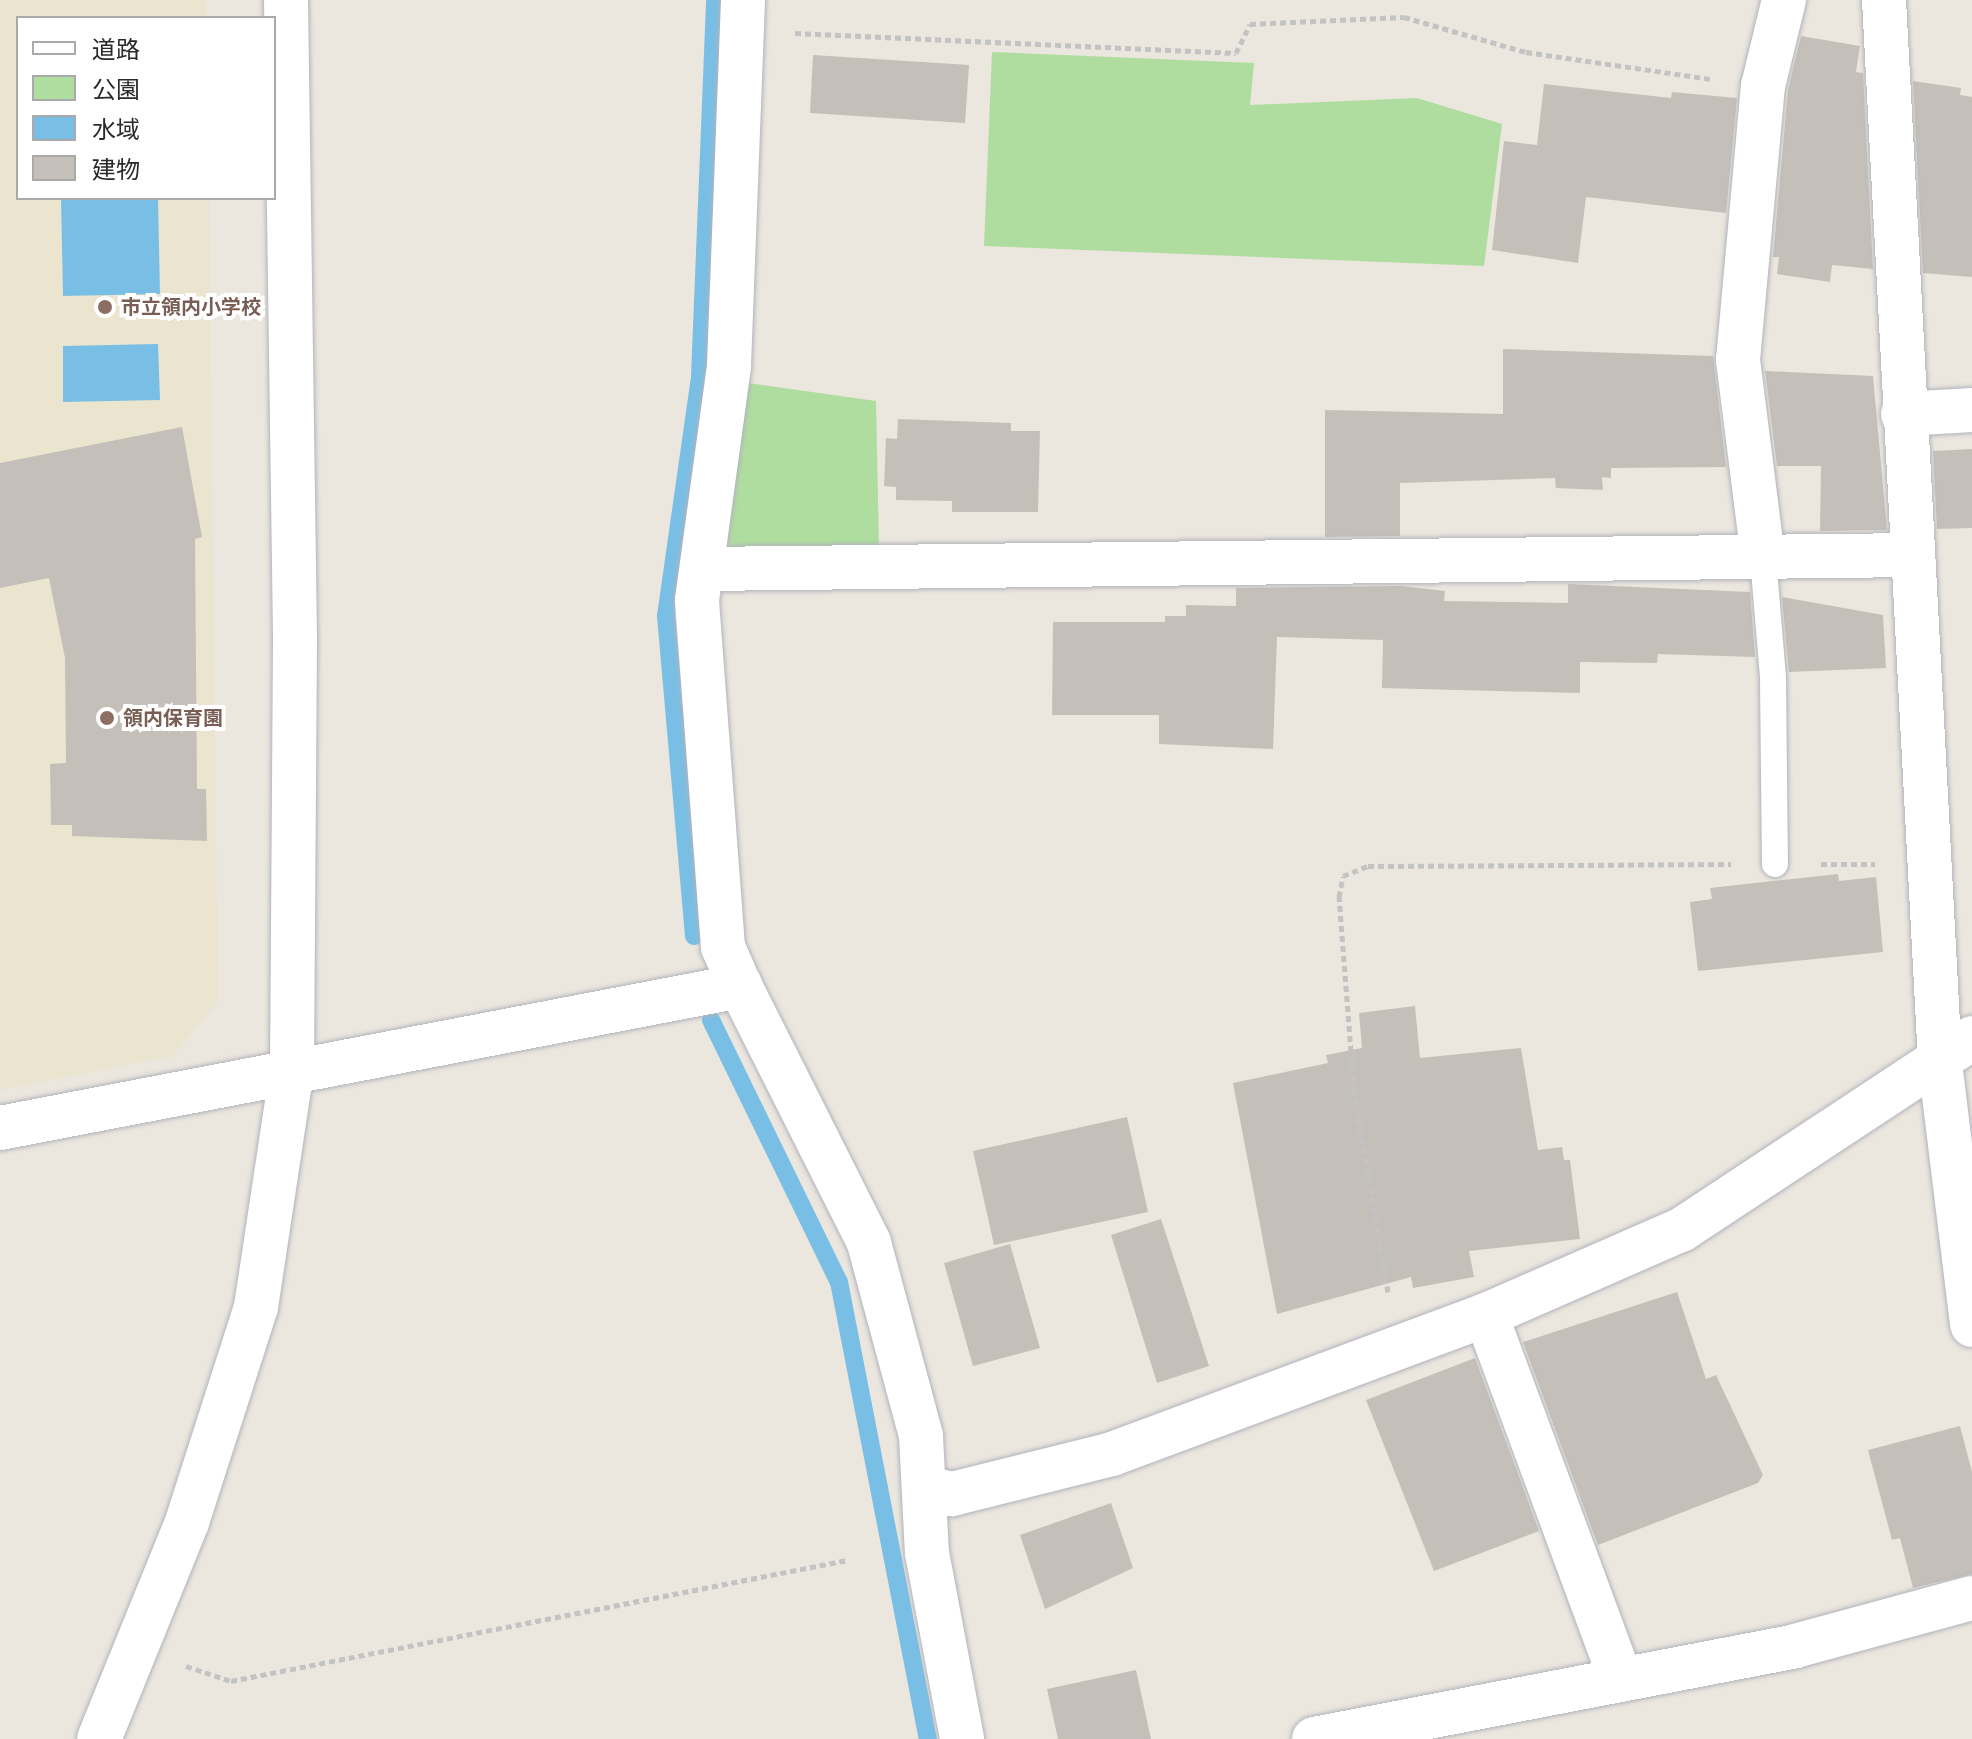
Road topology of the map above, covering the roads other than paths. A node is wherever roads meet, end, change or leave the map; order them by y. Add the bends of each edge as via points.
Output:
1 (286, 0) edge
2 (1784, 0) edge
3 (1884, 0) edge
4 (742, 16) edge
5 (1972, 410) edge
6 (1903, 414) junction
7 (1911, 555) junction
8 (1763, 558) junction
9 (702, 569) junction
10 (1775, 864) road end
11 (740, 986) junction
12 (1956, 1050) edge
13 (292, 1070) junction
14 (0, 1128) edge
15 (1486, 1315) junction
16 (1972, 1325) edge
17 (925, 1487) junction
18 (1972, 1598) edge
19 (1621, 1680) junction
20 (99, 1739) edge
21 (962, 1739) edge
22 (1314, 1739) edge

1 - 13 street via 295,637
2 - 8 street via 1763,86 1738,360
3 - 6 street
4 - 9 street via 729,365
5 - 6 street
6 - 7 street
7 - 8 street
7 - 12 street via 1929,864
8 - 9 street
8 - 10 lane via 1773,678
9 - 11 street via 697,600 723,947
11 - 13 street
11 - 17 street via 869,1243 921,1436
12 - 15 street via 1681,1230
12 - 16 street
13 - 14 street
13 - 20 street via 256,1307 187,1522
15 - 17 street via 1112,1454 952,1494
15 - 19 street
17 - 21 street via 927,1553
18 - 19 street via 1795,1646
19 - 22 street

